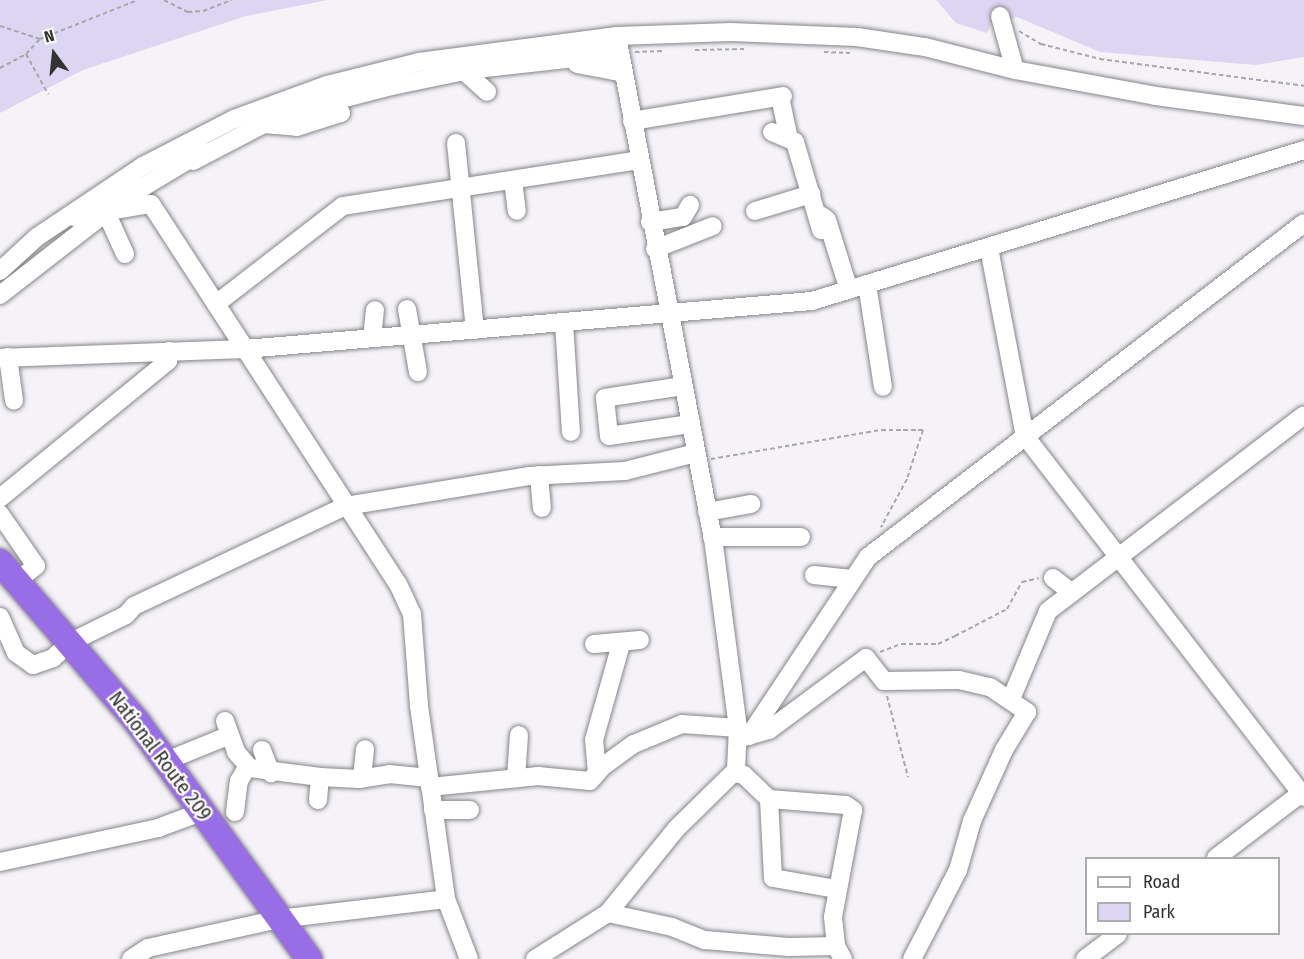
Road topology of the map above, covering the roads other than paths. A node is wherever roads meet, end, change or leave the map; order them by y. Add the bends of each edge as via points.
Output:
1 (1001, 18) road end
2 (619, 45) junction
3 (521, 49) junction
4 (560, 60) junction
5 (410, 64) junction
6 (500, 67) junction
7 (1015, 70) junction
8 (464, 71) junction
9 (624, 73) junction
10 (308, 106) junction
11 (243, 116) junction
12 (1304, 116) edge
13 (632, 121) junction
14 (262, 124) junction
15 (772, 132) dead end
16 (789, 139) junction
17 (456, 143) dead end
18 (248, 146) dead end
19 (1304, 150) edge
20 (210, 152) junction
21 (639, 160) junction
22 (193, 163) junction
23 (513, 180) junction
24 (459, 188) junction
25 (811, 194) junction
26 (151, 204) junction
27 (690, 205) dead end
28 (517, 211) dead end
29 (755, 211) dead end
30 (104, 218) junction
31 (64, 219) junction
32 (651, 222) junction
33 (1304, 222) edge
34 (713, 226) dead end
35 (37, 237) junction
36 (989, 248) junction
37 (655, 249) junction
38 (125, 254) dead end
39 (0, 257) edge
40 (0, 271) edge
41 (867, 284) junction
42 (849, 290) junction
43 (0, 295) edge
44 (216, 304) junction
45 (408, 309) dead end
46 (375, 310) dead end
47 (669, 312) junction
48 (564, 322) junction
49 (475, 330) junction
50 (413, 335) junction
51 (372, 338) junction
52 (245, 349) junction
53 (169, 351) junction
54 (4, 358) edge
55 (418, 372) dead end
56 (683, 386) junction
57 (883, 387) dead end
58 (14, 401) dead end
59 (1304, 415) edge
60 (690, 424) junction
61 (571, 432) dead end
62 (1025, 436) junction
63 (697, 457) junction
64 (539, 475) junction
65 (0, 498) edge
66 (751, 504) dead end
67 (346, 506) junction
68 (542, 508) dead end
69 (708, 512) junction
70 (0, 514) edge
71 (712, 537) junction
72 (801, 537) dead end
73 (1121, 555) junction
74 (0, 562) edge
75 (27, 573) dead end
76 (814, 575) dead end
77 (1053, 578) road end
78 (852, 579) junction
79 (1072, 593) junction
80 (0, 617) edge
81 (616, 626) dead end
82 (640, 640) dead end
83 (71, 642) junction
84 (594, 644) dead end
85 (619, 644) junction
86 (1011, 699) junction
87 (742, 734) junction
88 (519, 735) dead end
89 (365, 749) dead end
90 (262, 750) dead end
91 (176, 757) dead end
92 (248, 767) junction
93 (330, 772) junction
94 (734, 772) junction
95 (271, 773) junction
96 (597, 773) junction
97 (362, 778) junction
98 (516, 778) junction
99 (430, 783) junction
100 (1303, 794) edge
101 (769, 799) junction
102 (318, 800) dead end
103 (434, 810) junction
104 (470, 810) dead end
105 (225, 812) junction
106 (1217, 857) edge
107 (0, 862) edge
108 (837, 890) junction
109 (446, 899) junction
110 (608, 913) junction
111 (279, 919) junction
112 (1115, 935) edge
113 (728, 950) edge
114 (840, 952) edge
115 (131, 959) edge
116 (309, 959) edge
117 (469, 959) edge
118 (535, 959) edge
119 (912, 959) edge
120 (1085, 959) edge

1 - 7 street
2 - 3 street
2 - 4 street
2 - 7 street via 731,32 857,37 925,47
2 - 9 street
3 - 4 street
3 - 5 street
4 - 6 street
4 - 9 street
5 - 8 street via 421,70
5 - 11 street via 327,85
6 - 8 street
6 - 8 street via 485,90
7 - 12 street via 1156,96
8 - 10 street
9 - 13 street
10 - 14 street
10 - 14 street via 341,113 297,127
11 - 22 street
11 - 31 street via 143,166
13 - 16 street via 782,97
13 - 21 street
14 - 20 street
15 - 16 street
16 - 25 street via 795,142
17 - 24 street
18 - 20 street
19 - 36 street
20 - 22 street
21 - 23 street
21 - 32 street
22 - 26 street
22 - 30 street
23 - 24 street
23 - 28 street
24 - 44 street via 343,206 271,266
24 - 49 street
25 - 29 street
25 - 42 street via 820,224 827,220
26 - 30 street
26 - 44 street
27 - 32 street via 683,217
30 - 31 street
30 - 38 street
30 - 43 street
31 - 35 street
32 - 37 street
33 - 62 street
34 - 37 street
35 - 39 street
35 - 40 street
36 - 41 street
36 - 62 street
37 - 47 street
41 - 42 street
41 - 57 street
42 - 47 street via 812,301
44 - 52 street
45 - 50 street
46 - 51 street
47 - 48 street
47 - 56 street
48 - 49 street
48 - 61 street
49 - 50 street
50 - 51 street
50 - 55 street
51 - 52 street
52 - 53 street
52 - 67 street
53 - 54 street
53 - 65 street via 168,361
54 - 58 street
56 - 60 street
56 - 60 street via 605,398 609,436
59 - 73 street
60 - 63 street
62 - 73 street
62 - 78 street via 868,556
63 - 64 street via 625,471
63 - 69 street
64 - 67 street
64 - 68 street
66 - 69 street
67 - 83 street via 134,606 126,615
67 - 99 street via 398,584 412,614 418,706
69 - 71 street
70 - 75 street via 36,566
71 - 72 street
71 - 87 street
73 - 79 street
73 - 100 street
74 - 83 highway, National Route 209
76 - 78 street
77 - 79 street
78 - 87 street
79 - 86 street via 1048,611
80 - 83 street via 16,652 33,665 53,658
81 - 85 street
82 - 85 street
83 - 105 highway, National Route 209 via 137,722
84 - 85 street
85 - 96 street via 594,740
86 - 87 street via 990,687 959,680 884,681 867,660 770,730
86 - 119 street via 1027,712 1004,750 972,821 958,870
87 - 94 street
87 - 96 street via 682,724 634,744
88 - 98 street
89 - 97 street
90 - 95 street
91 - 92 street via 228,728 236,752
92 - 95 street
92 - 105 street
93 - 95 street
93 - 97 street
93 - 102 street
94 - 101 street via 744,775
94 - 110 street via 676,828
96 - 98 street via 590,781 581,782
97 - 99 street via 388,774
98 - 99 street
99 - 103 street
100 - 106 street
101 - 108 street via 772,878
101 - 108 street via 846,805 853,810
103 - 104 street
103 - 109 street
105 - 107 street
105 - 111 highway, National Route 209
108 - 114 street via 833,917
109 - 111 street
109 - 117 street
110 - 113 street via 672,927
110 - 118 street
111 - 115 street via 148,948
111 - 116 highway, National Route 209
112 - 120 street
113 - 114 street

